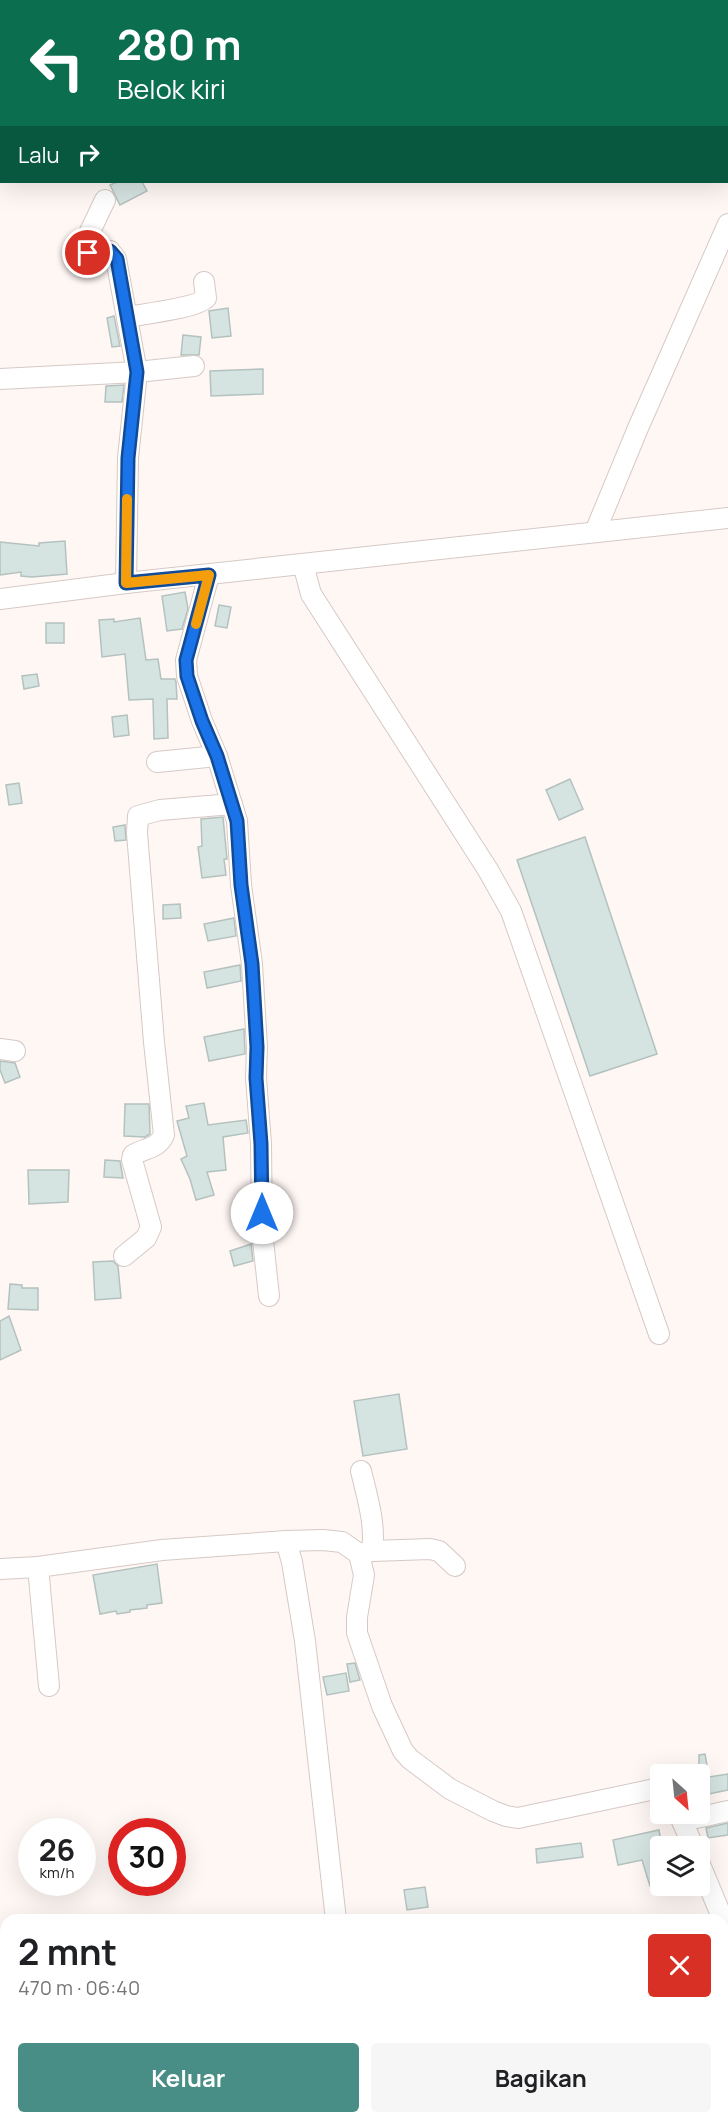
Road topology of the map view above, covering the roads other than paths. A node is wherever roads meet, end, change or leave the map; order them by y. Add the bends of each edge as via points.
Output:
1 (105, 200) dead end
2 (728, 224) edge
3 (204, 282) dead end
4 (127, 317) junction
5 (194, 366) dead end
6 (137, 372) junction
7 (0, 379) edge
8 (728, 518) edge
9 (607, 531) junction
10 (303, 564) junction
11 (209, 575) junction
12 (126, 583) junction
13 (0, 599) edge
14 (217, 756) junction
15 (157, 762) dead end
16 (232, 804) junction
17 (124, 1256) dead end
18 (269, 1296) dead end
19 (658, 1334) dead end
20 (362, 1471) dead end
21 (286, 1540) junction
22 (366, 1553) junction
23 (38, 1566) junction
24 (455, 1566) dead end
25 (0, 1569) edge
26 (49, 1686) dead end
27 (650, 1790) edge
28 (728, 1810) edge
29 (710, 1813) edge
30 (710, 1888) edge
31 (335, 1914) edge
32 (721, 1914) edge

1 - 4 street via 84,244 88,253 110,251 117,259
2 - 9 street via 638,428
3 - 4 street via 204,301
4 - 6 street
5 - 6 street
6 - 7 street
6 - 12 street via 128,458
8 - 9 street
9 - 10 street
10 - 11 street
10 - 19 street via 311,594 511,911
11 - 12 street
11 - 14 street via 186,660 189,686
12 - 13 street
14 - 15 street
14 - 16 street
16 - 17 street via 160,810 138,816 164,1135 153,1147 133,1155 151,1227 146,1238
16 - 18 street via 252,964 262,1231
20 - 22 street via 373,1529
21 - 22 street via 342,1542
21 - 23 street
21 - 31 street via 305,1641
22 - 24 street via 430,1549 448,1556
22 - 27 street via 357,1633 382,1706 410,1759 450,1788 506,1816 518,1818
23 - 25 street
23 - 26 street
28 - 29 street
30 - 32 street

